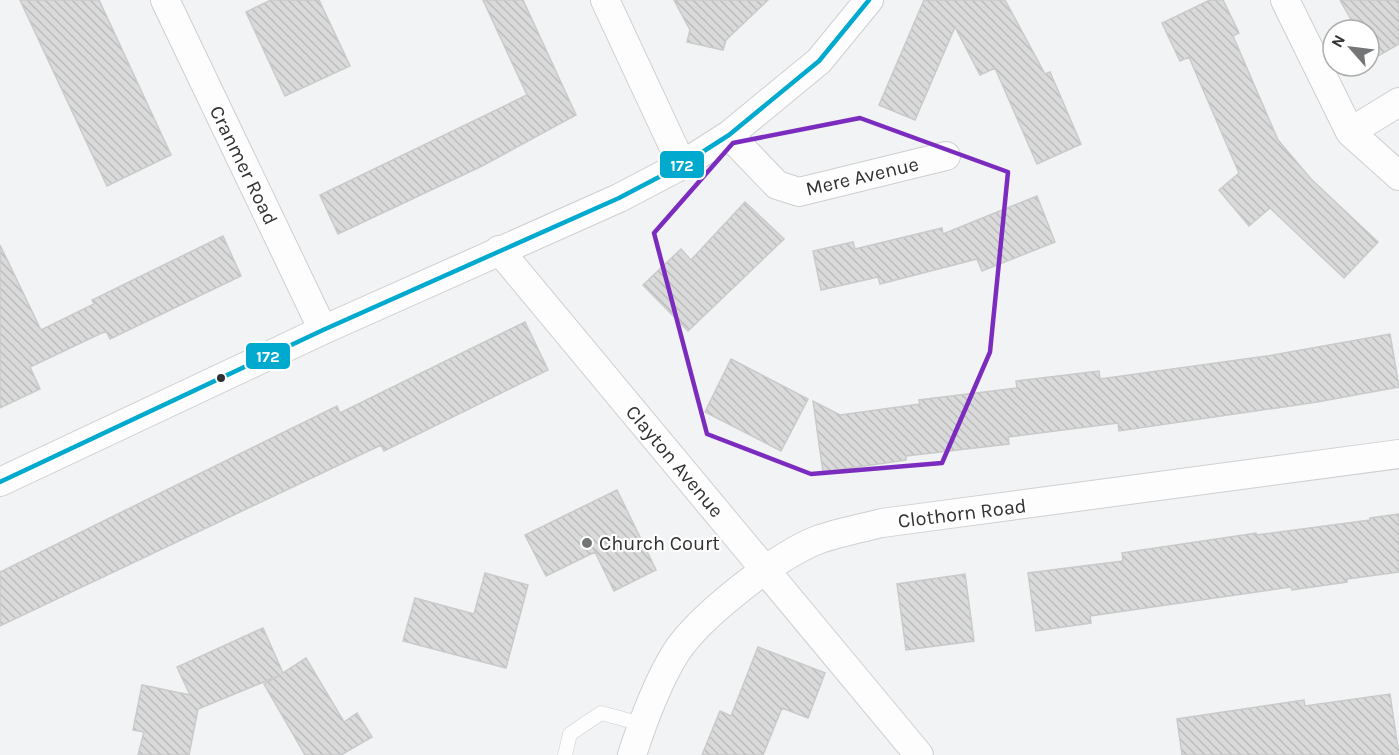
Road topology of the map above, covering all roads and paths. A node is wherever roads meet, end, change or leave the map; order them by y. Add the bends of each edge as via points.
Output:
1 (165, 0) edge
2 (605, 0) edge
3 (869, 0) edge
4 (1285, 0) edge
5 (1399, 102) edge
6 (1350, 132) junction
7 (729, 135) junction
8 (946, 156) dead end
9 (682, 165) junction
10 (1399, 176) edge
11 (499, 250) junction
12 (323, 330) junction
13 (1399, 454) edge
14 (0, 482) edge
15 (766, 569) junction
16 (642, 724) junction
17 (565, 755) edge
18 (632, 755) edge
19 (920, 755) edge

1 - 12 street, Cranmer Road
2 - 9 street
3 - 7 street via 819,61
4 - 6 street
5 - 6 street
6 - 10 street
7 - 8 street, Mere Avenue via 777,185 799,192
7 - 9 street
9 - 11 street via 619,198
11 - 12 street
11 - 15 street, Clayton Avenue
12 - 14 street
13 - 15 street, Clothorn Road via 882,523 819,539
15 - 16 street, Clothorn Road via 696,627 675,653
15 - 19 street, Clayton Avenue
16 - 17 lane via 601,713 570,734
16 - 18 street, Clothorn Road

